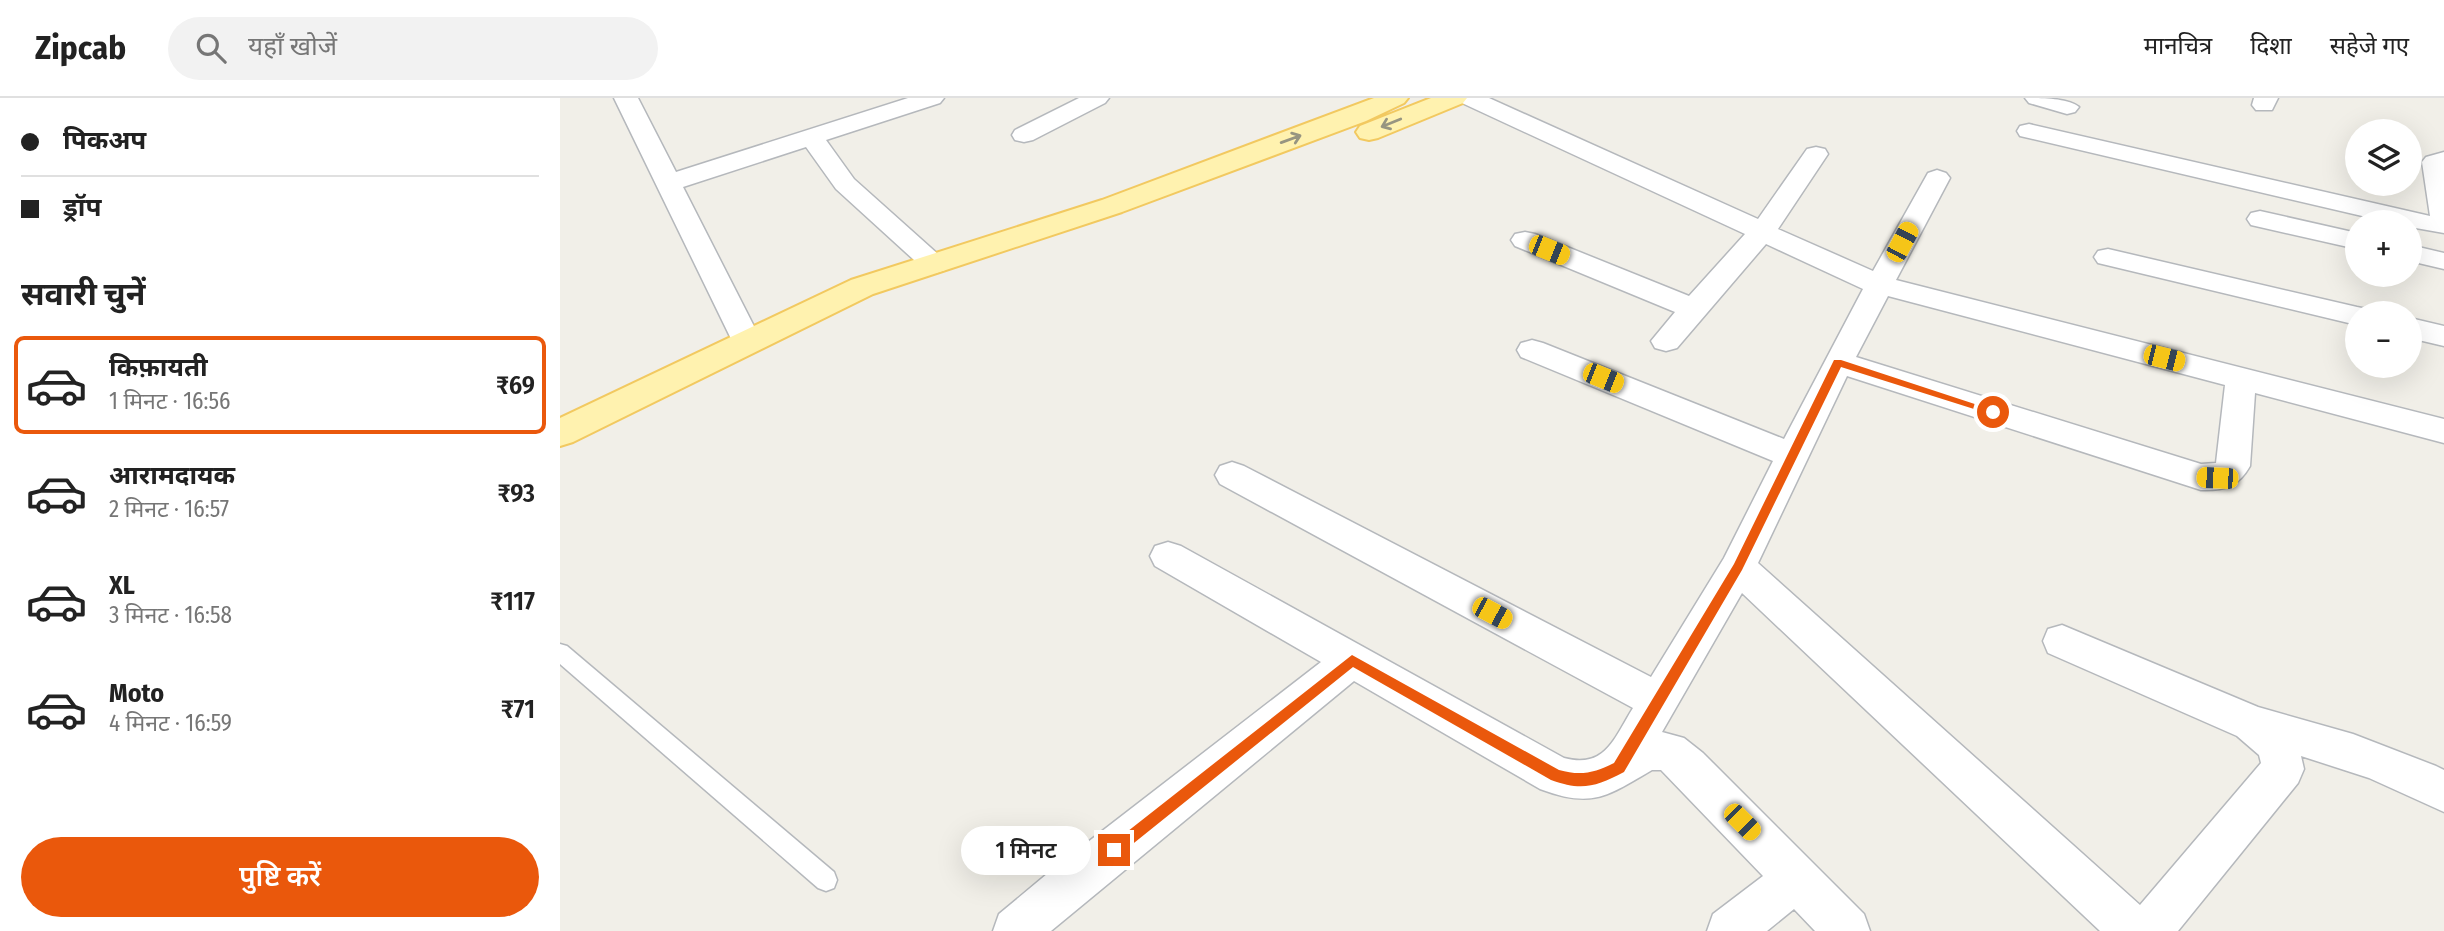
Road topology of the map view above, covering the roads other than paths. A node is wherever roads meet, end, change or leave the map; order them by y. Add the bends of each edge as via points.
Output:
1 (626, 98) edge
2 (932, 98) edge
3 (1097, 98) edge
4 (1395, 98) edge
5 (1454, 98) edge
6 (1470, 98) edge
7 (2037, 98) edge
8 (2067, 107) dead end
9 (2029, 131) dead end
10 (1024, 135) dead end
11 (811, 138) junction
12 (1816, 154) dead end
13 (2444, 159) edge
14 (1937, 178) dead end
15 (668, 183) junction
16 (1112, 206) junction
17 (2444, 207) edge
18 (2260, 219) dead end
19 (1763, 231) junction
20 (2345, 238) edge
21 (1525, 240) dead end
22 (2422, 256) edge
23 (2108, 257) dead end
24 (2444, 261) edge
25 (935, 264) junction
26 (1880, 285) junction
27 (1694, 309) junction
28 (2345, 313) edge
29 (2422, 331) edge
30 (2444, 336) edge
31 (1666, 341) dead end
32 (747, 342) junction
33 (1532, 350) dead end
34 (1838, 362) junction
35 (2241, 378) junction
36 (2444, 431) edge
37 (560, 433) edge
38 (1793, 455) junction
39 (1231, 475) dead end
40 (1168, 556) dead end
41 (1738, 567) junction
42 (2062, 641) dead end
43 (560, 652) edge
44 (1352, 660) junction
45 (1658, 701) junction
46 (2251, 723) junction
47 (1619, 768) junction
48 (2444, 792) edge
49 (1797, 877) junction
50 (826, 880) dead end
51 (2122, 926) edge
52 (1016, 931) edge
53 (1730, 931) edge
54 (1847, 931) edge

1 - 15 street
2 - 11 street
3 - 10 street
16 -> 4 main road
5 -> 16 main road via 1266,168
6 - 19 street
7 - 8 street
9 - 17 street via 2430,225 2443,224
11 - 15 street
11 - 25 street via 845,184
12 - 19 street
13 - 17 street via 2435,162
14 - 26 street
15 - 32 street
16 - 25 main road
18 - 20 street
19 - 26 street
19 - 27 street
21 - 27 street
22 - 24 street
23 - 28 street
25 - 32 main road via 862,287
26 - 34 street
26 - 35 street
27 - 31 street
29 - 30 street
32 - 37 main road
33 - 38 street
34 - 35 street via 2209,478 2228,473 2233,466
34 - 38 street
35 - 36 street
38 - 41 street
39 - 45 street
40 - 44 street
41 - 45 street
41 - 51 street
42 - 46 street
43 - 50 lane
44 - 47 street via 1555,775 1598,779
44 - 52 street
45 - 47 street
46 - 48 street via 2371,758
46 - 51 street via 2272,738 2281,751 2283,769
47 - 49 street via 1647,751 1669,751
49 - 53 street
49 - 54 street

